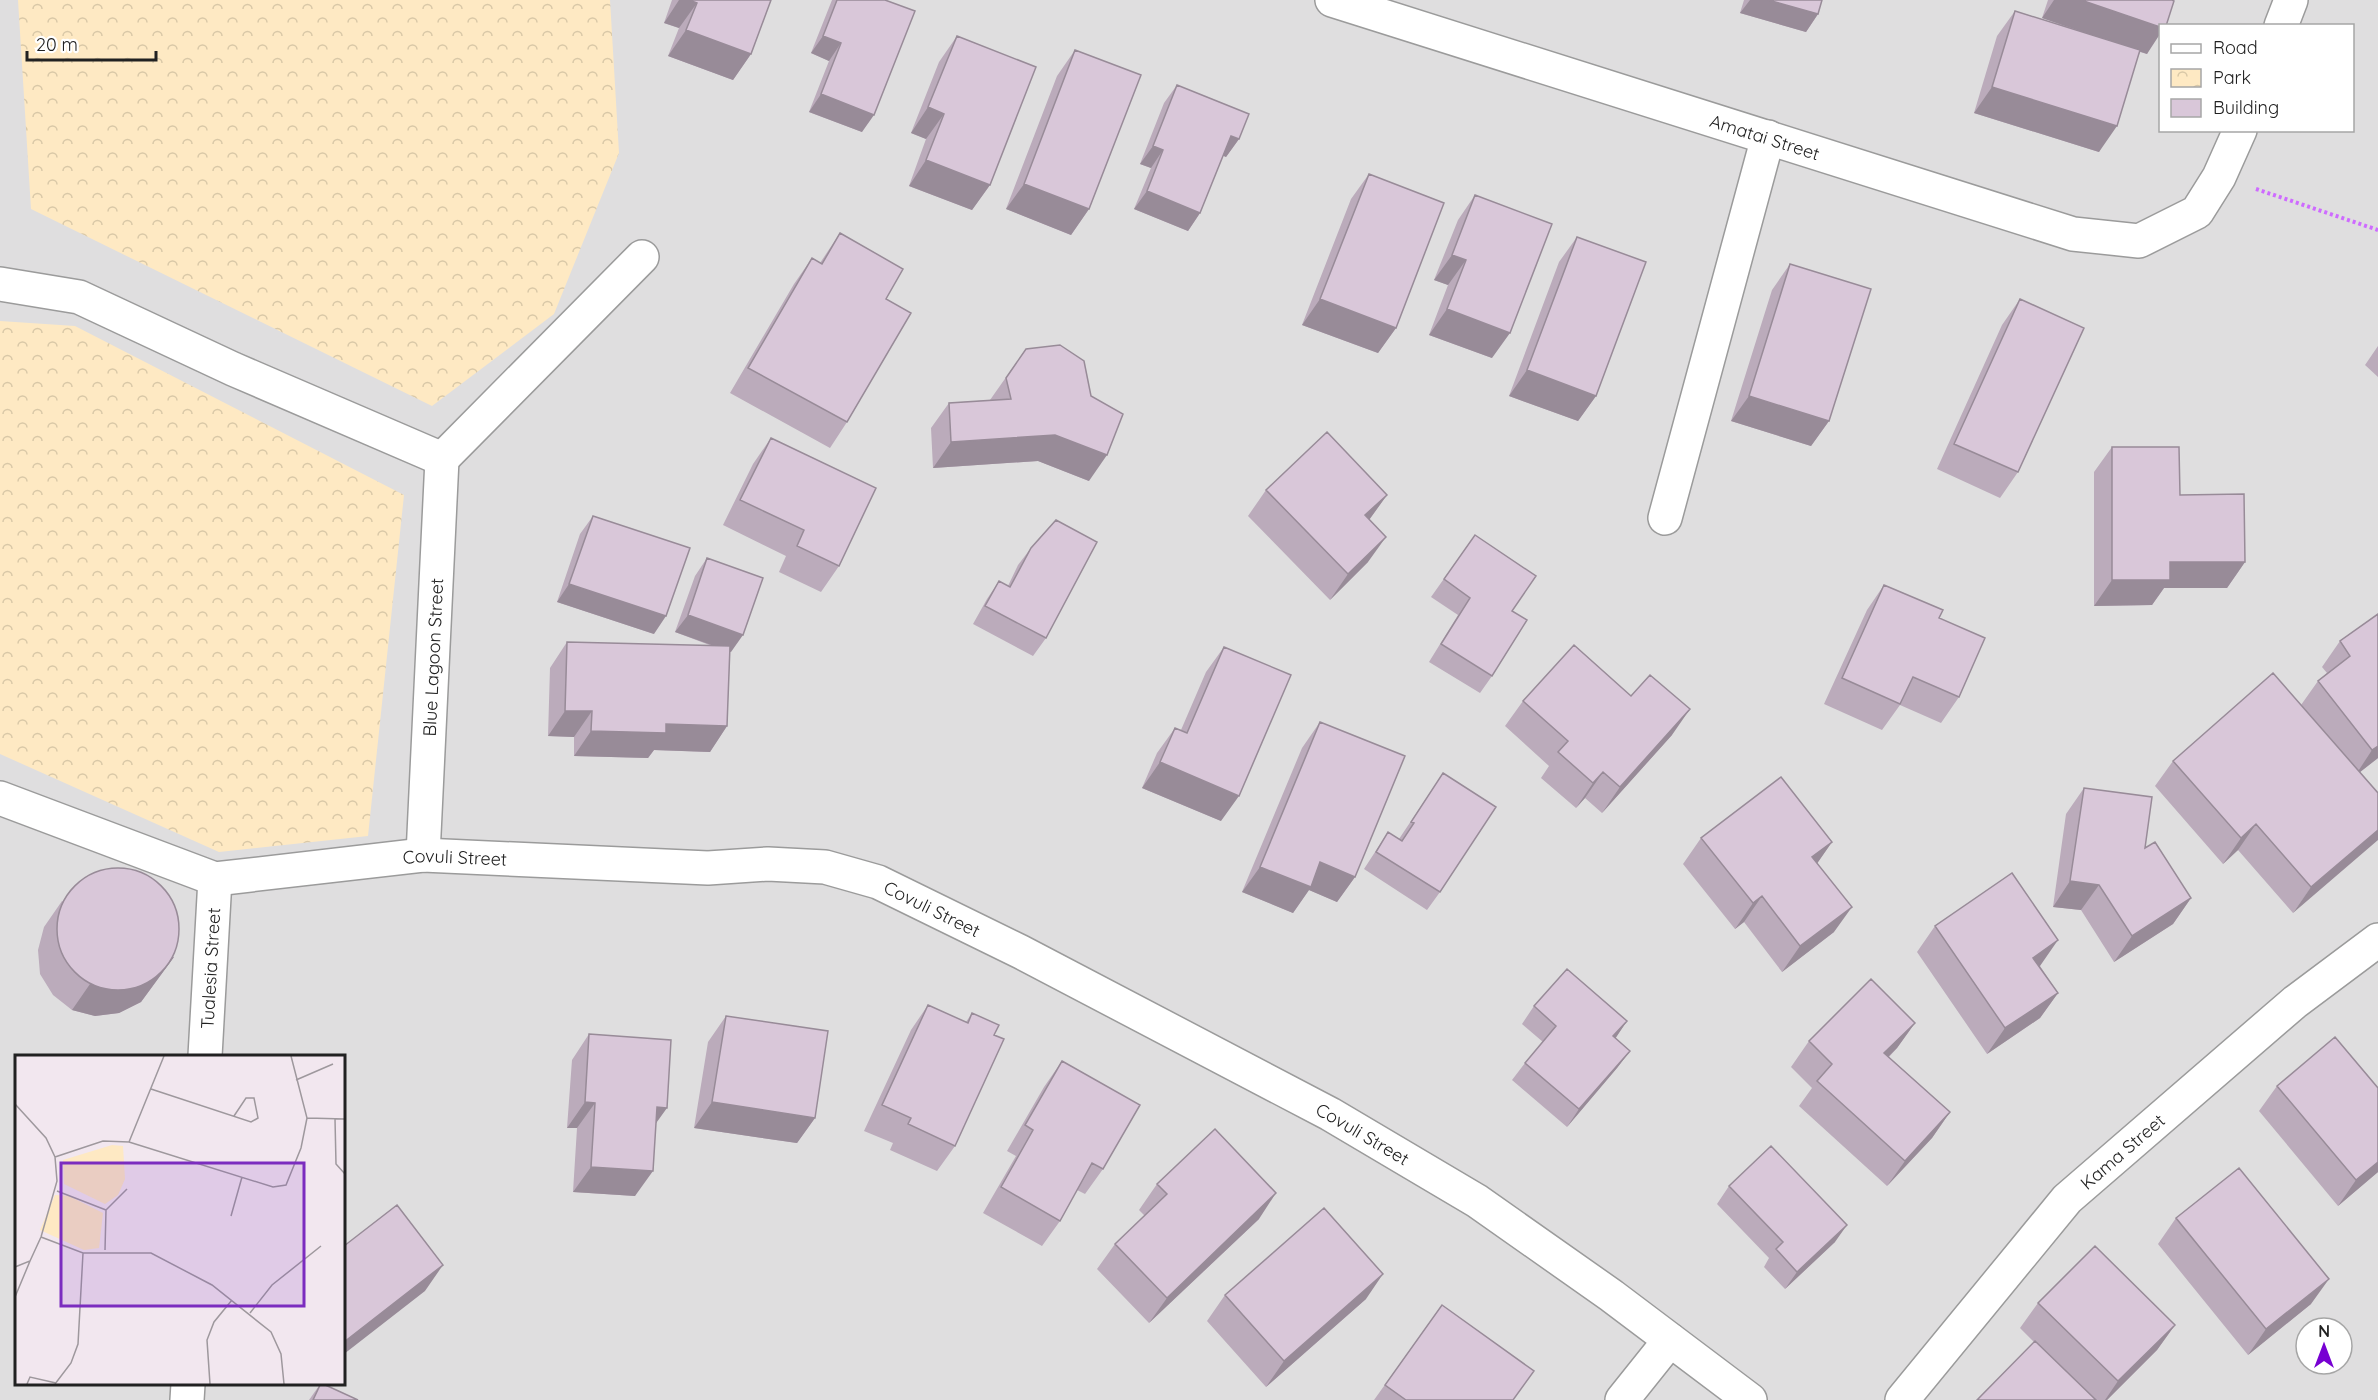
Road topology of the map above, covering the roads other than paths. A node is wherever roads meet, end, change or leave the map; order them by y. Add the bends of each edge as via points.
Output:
1 (1332, 0) edge
2 (2291, 0) edge
3 (2282, 24) edge
4 (2239, 132) edge
5 (1768, 137) junction
6 (642, 257) dead end
7 (0, 284) edge
8 (442, 459) junction
9 (1665, 518) dead end
10 (0, 798) edge
11 (423, 855) junction
12 (215, 879) junction
13 (2378, 940) edge
14 (205, 1055) edge
15 (1670, 1340) junction
16 (188, 1385) edge
17 (187, 1400) edge
18 (1622, 1400) edge
19 (1750, 1400) edge
20 (1902, 1400) edge

1 - 5 street, Amatai Street
2 - 3 street
4 - 5 street, Amatai Street via 2219,177 2197,212 2139,241 2073,234
5 - 9 street
6 - 8 street
7 - 8 street via 80,297 233,369
8 - 11 street, Blue Lagoon Street
10 - 12 street, Covuli Street
11 - 12 street, Covuli Street
11 - 15 street, Covuli Street via 708,868 768,864 825,867 878,882 1021,952 1330,1114 1477,1201
12 - 14 street, Tualesia Street
13 - 20 street, Kama Street via 2295,1002 2067,1198
15 - 18 street
15 - 19 street, Covuli Street
16 - 17 street

